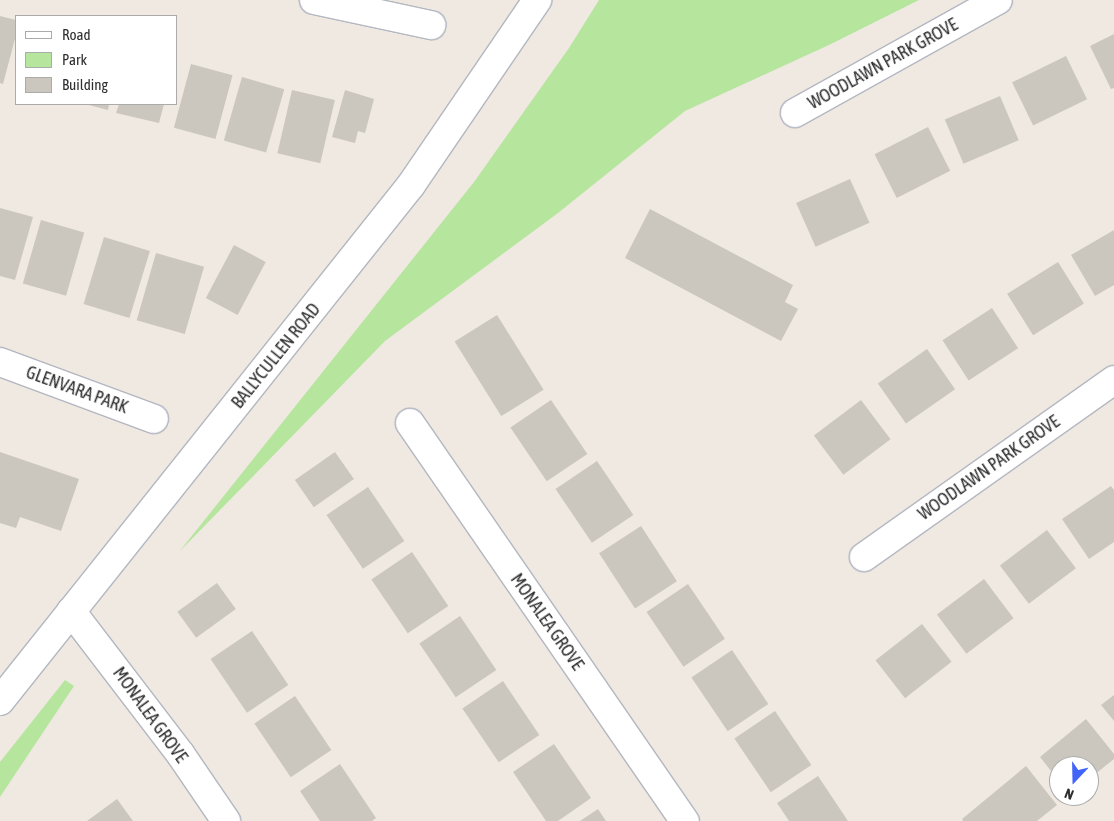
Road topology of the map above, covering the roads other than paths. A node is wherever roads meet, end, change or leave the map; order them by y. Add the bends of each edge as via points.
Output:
1 (314, 0) edge
2 (537, 0) edge
3 (998, 0) edge
4 (431, 25) dead end
5 (795, 113) dead end
6 (0, 362) edge
7 (1114, 380) edge
8 (154, 419) dead end
9 (410, 424) dead end
10 (864, 557) dead end
11 (71, 611) junction
12 (0, 701) edge
13 (226, 821) edge
14 (685, 821) edge

1 - 4 street
2 - 11 street, BALLYCULLEN ROAD via 411,185
3 - 5 street, WOODLAWN PARK GROVE
6 - 8 street, GLENVARA PARK
7 - 10 street, WOODLAWN PARK GROVE
9 - 14 street, MONALEA GROVE
11 - 12 street, BALLYCULLEN ROAD
11 - 13 street, MONALEA GROVE via 181,755

